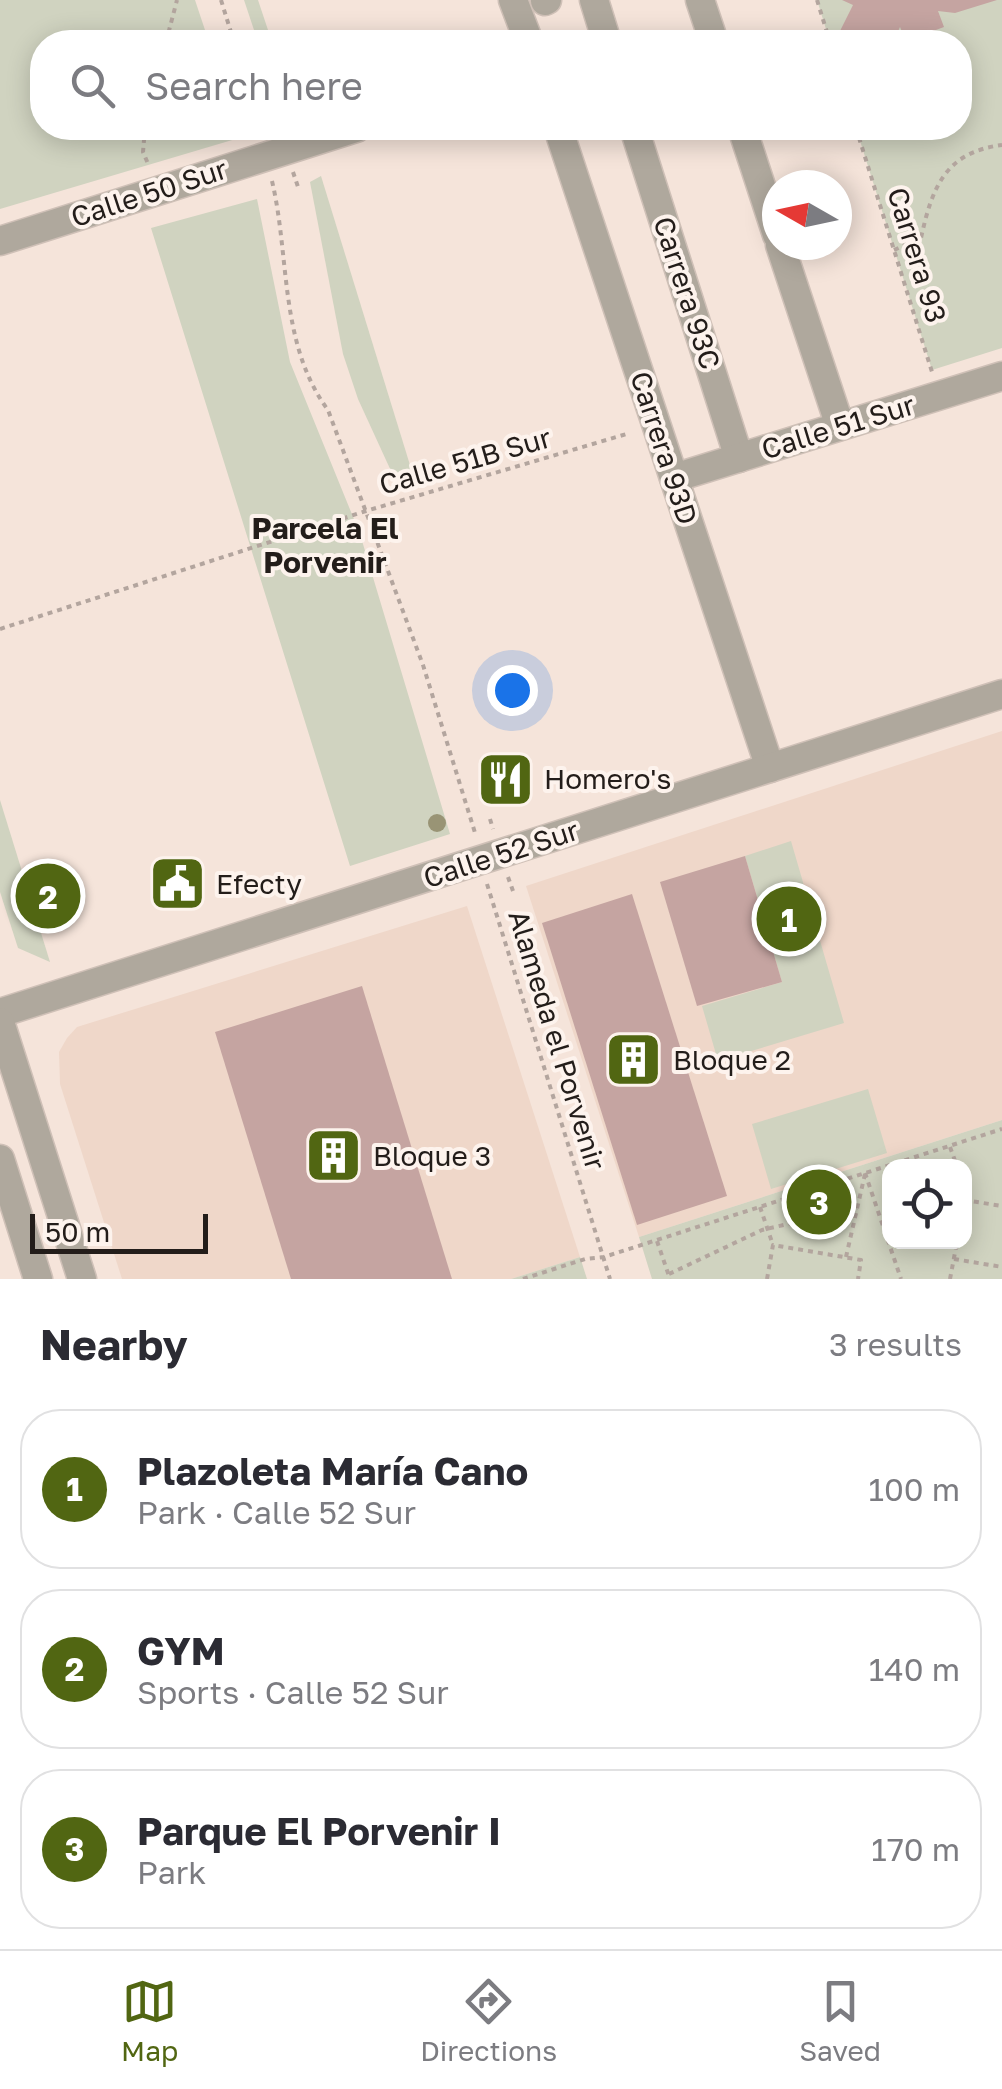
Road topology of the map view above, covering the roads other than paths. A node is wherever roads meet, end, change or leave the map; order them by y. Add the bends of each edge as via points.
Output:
1 (513, 0) edge
2 (594, 0) edge
3 (700, 0) edge
4 (524, 30) edge
5 (603, 30) edge
6 (710, 30) edge
7 (317, 140) edge
8 (562, 140) edge
9 (638, 140) edge
10 (746, 140) edge
11 (762, 189) edge
12 (0, 241) edge
13 (785, 260) edge
14 (1002, 376) edge
15 (840, 426) junction
16 (739, 458) junction
17 (674, 478) junction
18 (1002, 694) edge
19 (770, 768) junction
20 (0, 1013) edge
21 (0, 1022) edge
22 (0, 1160) edge
23 (38, 1279) edge
24 (82, 1279) edge

1 - 4 street
2 - 5 street
3 - 6 street
7 - 12 street, Calle 50 Sur
8 - 17 street, Carrera 93D
9 - 16 street, Carrera 93C
10 - 11 street
13 - 15 street
14 - 15 street, Calle 51 Sur
15 - 16 street, Calle 51 Sur
16 - 17 street, Calle 51 Sur
17 - 19 street, Carrera 93D
18 - 19 street, Calle 52 Sur
19 - 20 street, Calle 52 Sur
21 - 24 street
22 - 23 street

